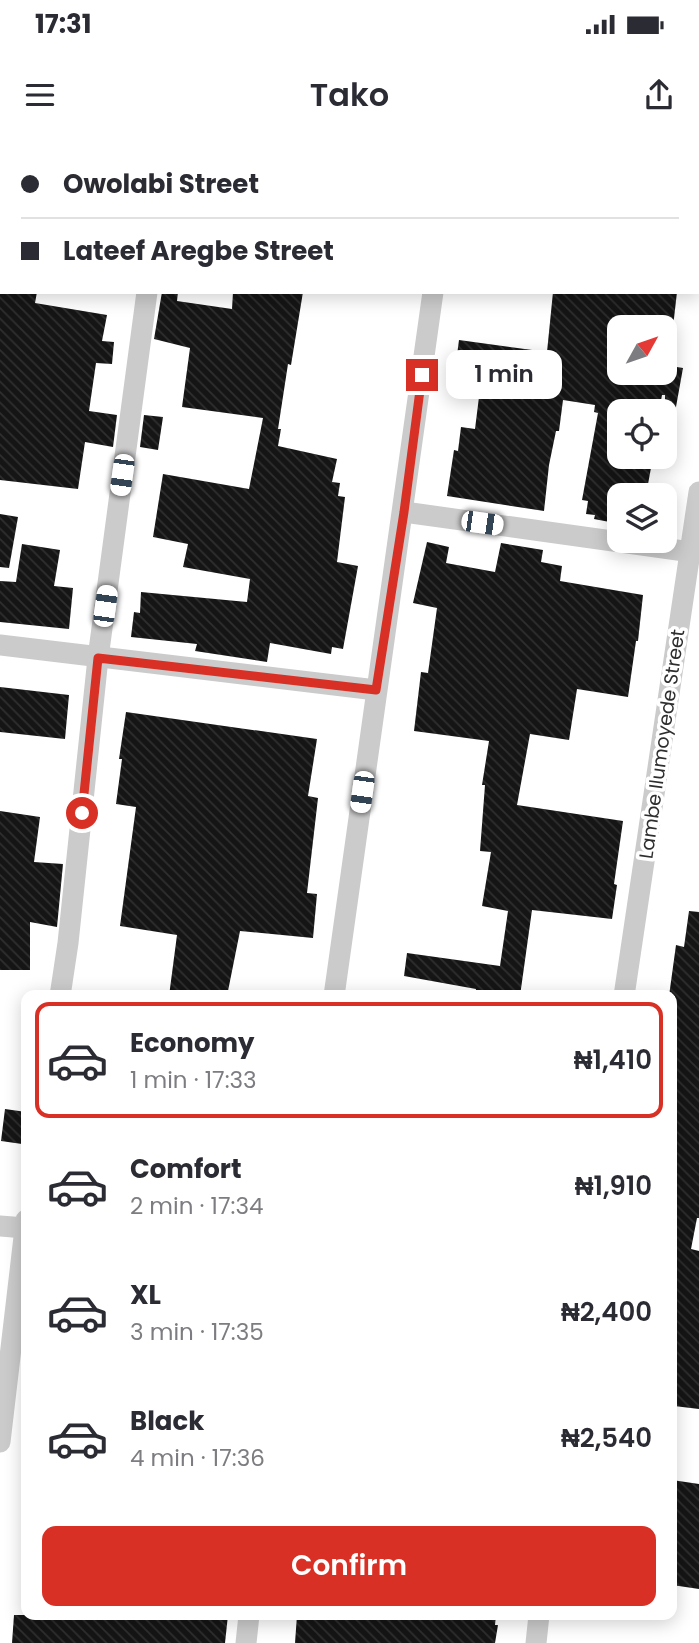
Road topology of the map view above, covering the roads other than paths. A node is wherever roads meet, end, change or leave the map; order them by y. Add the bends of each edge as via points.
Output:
1 (147, 294) edge
2 (433, 294) edge
3 (699, 492) edge
4 (404, 512) junction
5 (695, 552) edge
6 (0, 645) edge
7 (98, 658) junction
8 (376, 690) junction
9 (61, 990) edge
10 (335, 990) edge
11 (625, 990) edge
12 (21, 1224) edge
13 (0, 1226) edge
14 (21, 1266) edge
15 (0, 1441) edge
16 (248, 1620) edge
17 (538, 1620) edge
18 (246, 1643) edge
19 (536, 1643) edge

1 - 7 street
2 - 4 street
3 - 5 street, Lambe Ilumoyede Street
4 - 5 street
4 - 8 street
5 - 11 street, Lambe Ilumoyede Street
6 - 7 street
7 - 8 street
7 - 9 street
8 - 10 street
12 - 13 street
14 - 15 street
16 - 18 street
17 - 19 street

